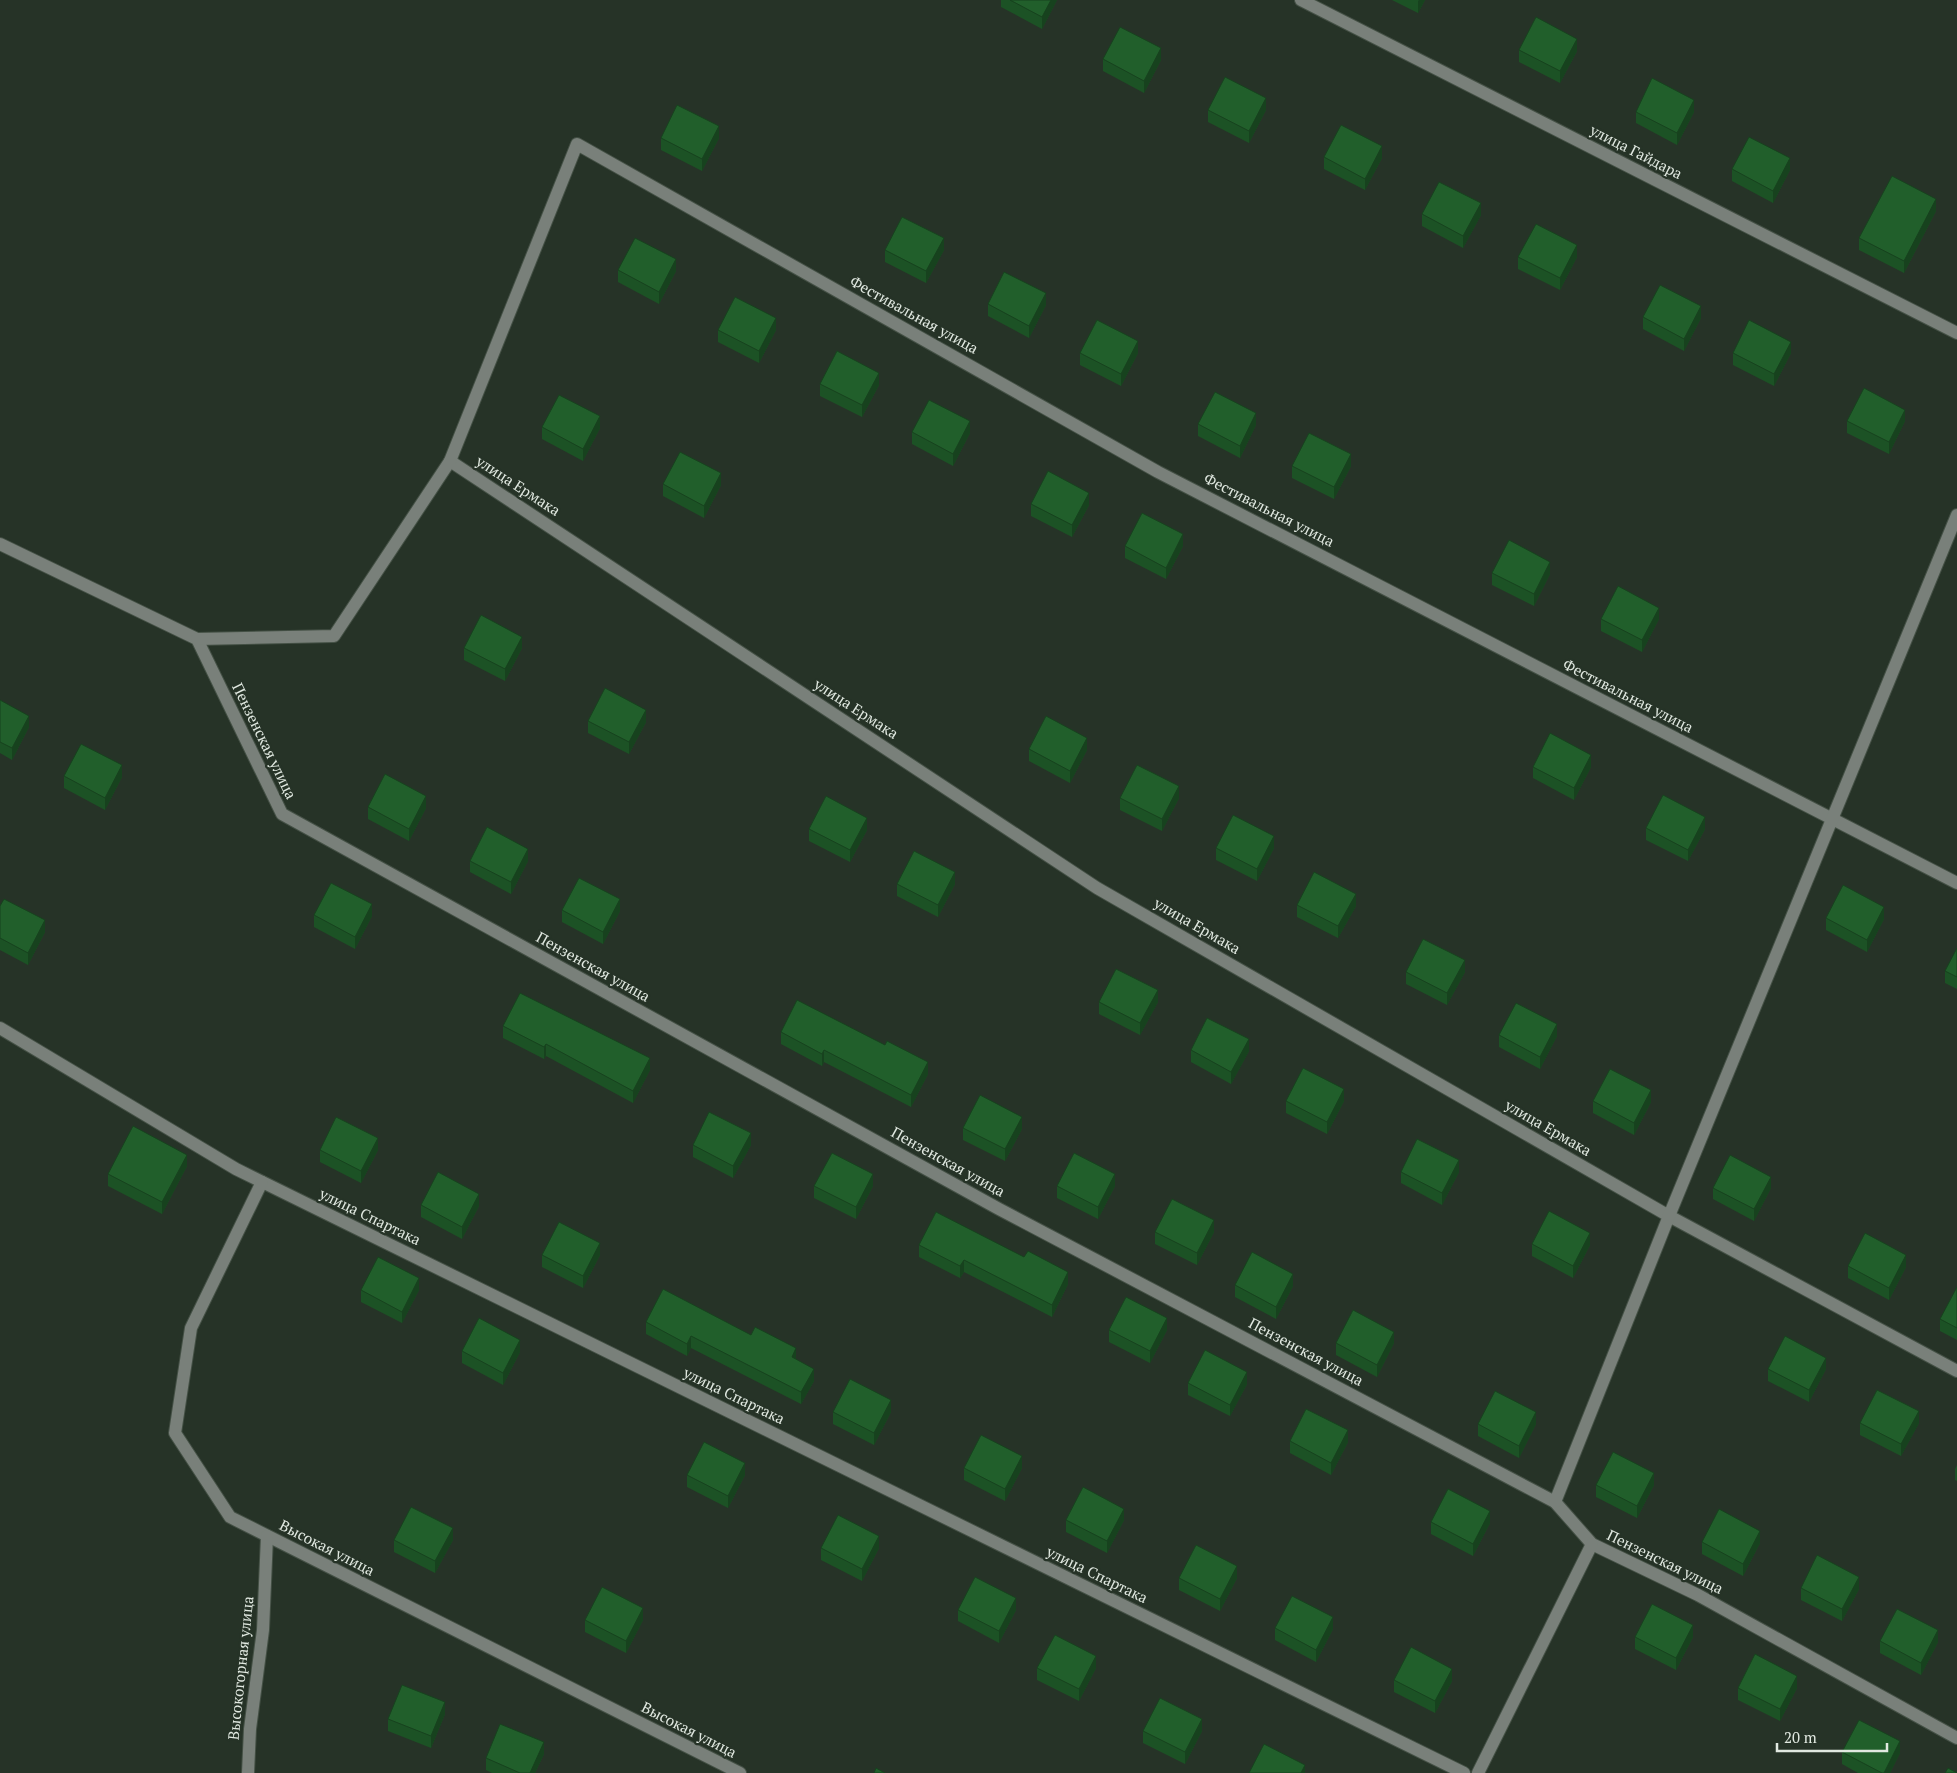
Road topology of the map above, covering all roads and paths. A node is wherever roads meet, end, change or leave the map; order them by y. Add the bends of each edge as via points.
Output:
1 (1301, 0) edge
2 (1957, 333) edge
3 (450, 461) junction
4 (1957, 515) edge
5 (0, 544) edge
6 (197, 639) junction
7 (1833, 820) junction
8 (1957, 883) edge
9 (0, 1028) edge
10 (262, 1182) junction
11 (1669, 1216) junction
12 (1957, 1371) edge
13 (1555, 1502) junction
14 (267, 1536) junction
15 (1592, 1544) junction
16 (1957, 1738) edge
17 (248, 1773) edge
18 (740, 1773) edge
19 (1464, 1773) edge
20 (1478, 1773) edge

1 - 2 street, улица Гайдара
3 - 6 street via 334,636
3 - 7 street, Фестивальная улица via 577,144 1158,472
3 - 11 street, улица Ермака via 1097,888
4 - 7 street
5 - 6 street
6 - 13 street, Пензенская улица via 282,814 999,1209
7 - 8 street, Фестивальная улица
7 - 11 street
9 - 10 street, улица Спартака
10 - 14 street, Высокая улица via 191,1328 175,1433 230,1517
10 - 19 street, улица Спартака
11 - 12 street, улица Ермака
11 - 13 street
13 - 15 street, Пензенская улица
14 - 17 street, Высокогорная улица via 264,1630 250,1729
14 - 18 street, Высокая улица
15 - 16 street, Пензенская улица via 1698,1595
15 - 20 street

